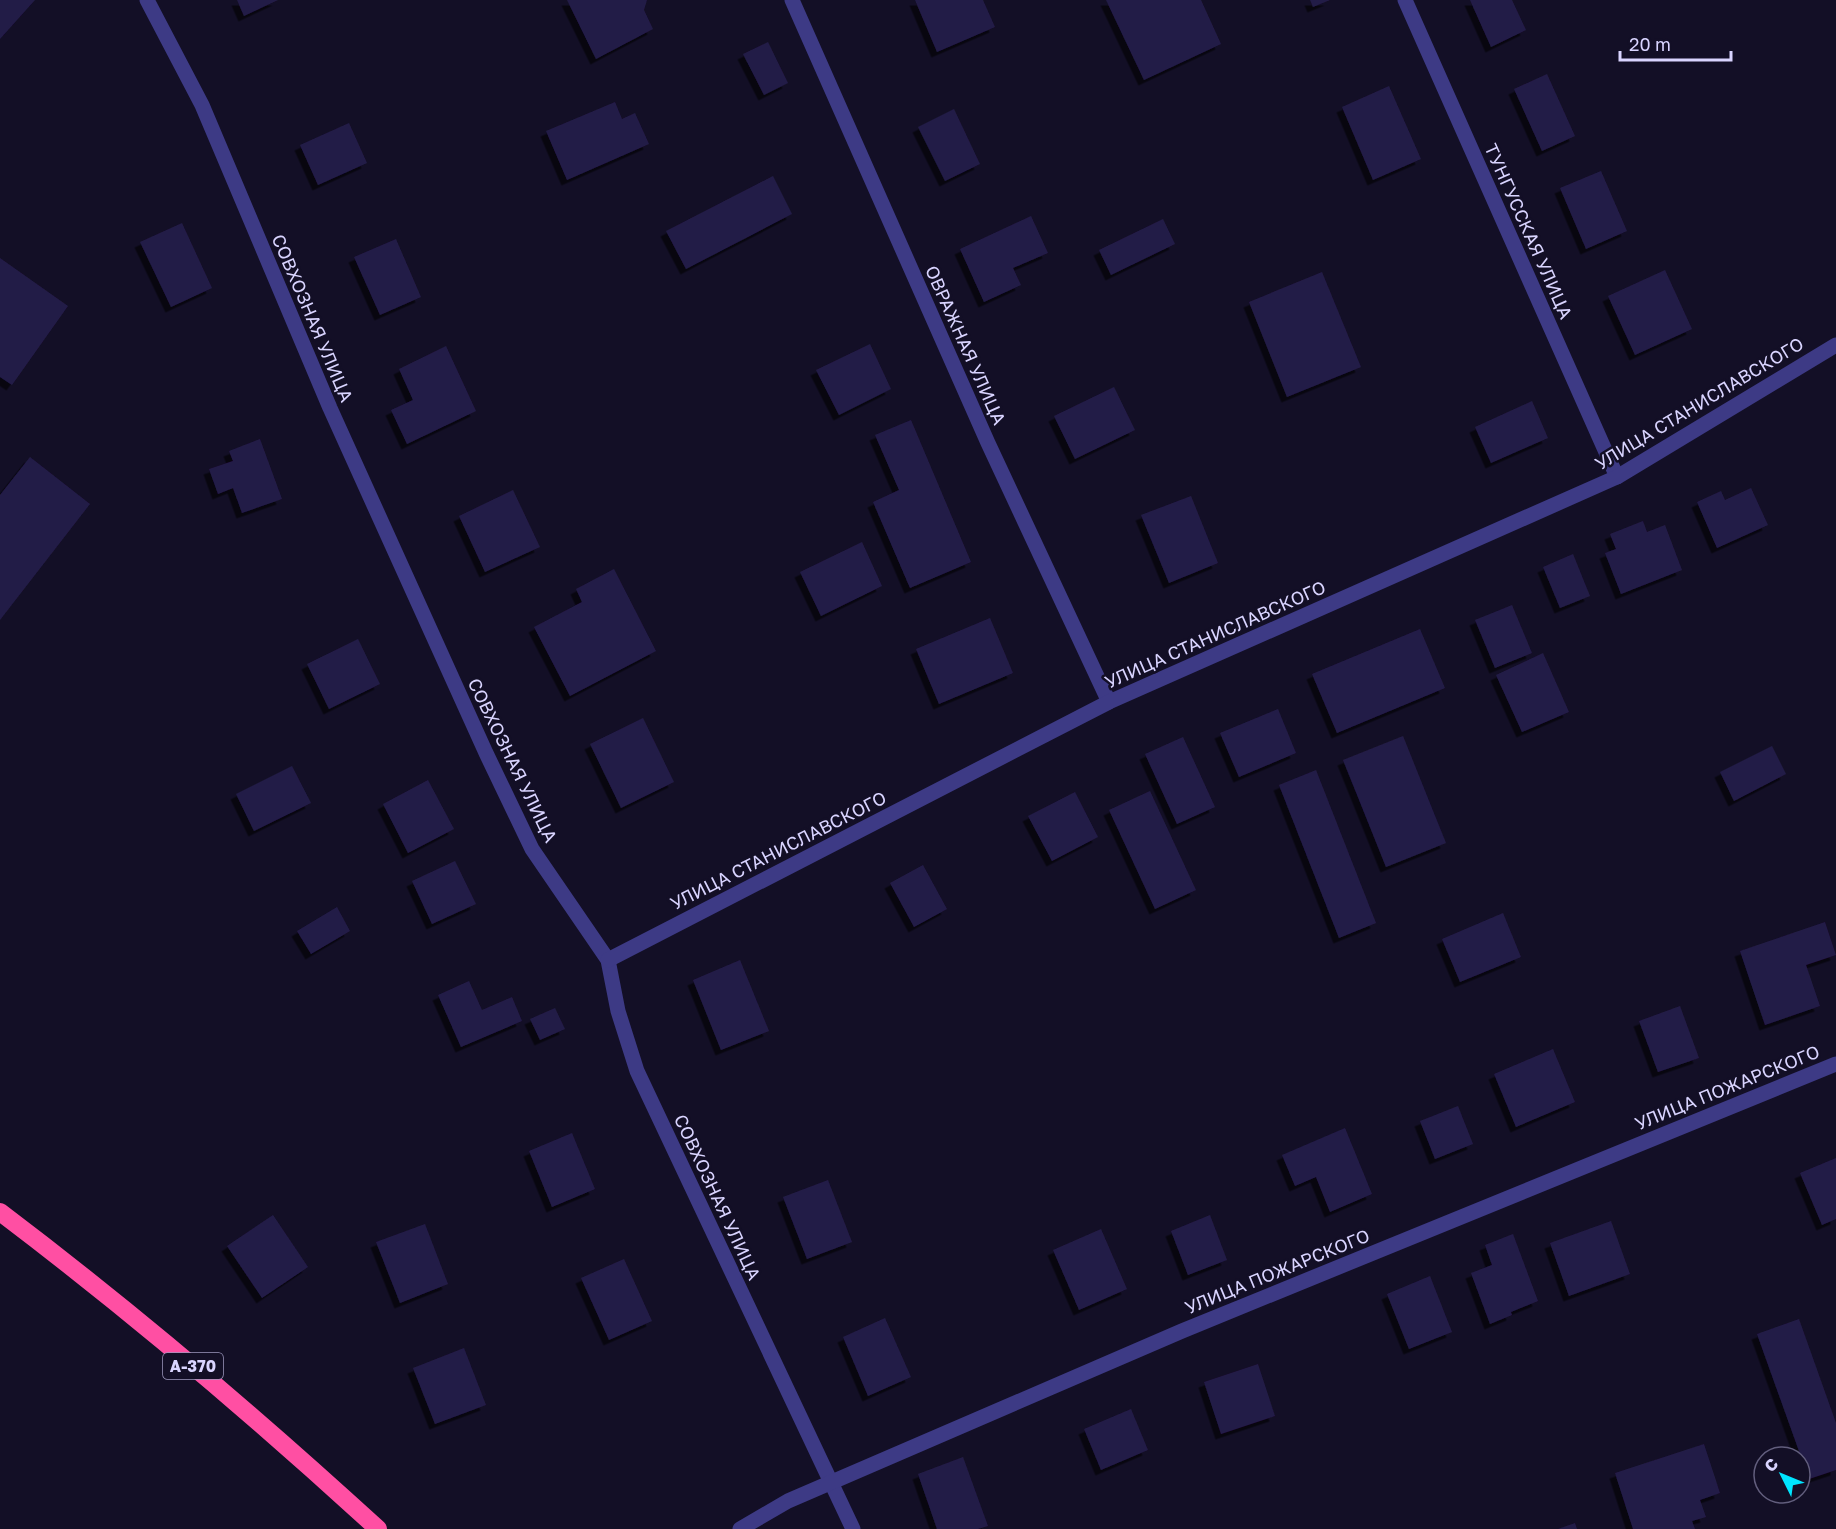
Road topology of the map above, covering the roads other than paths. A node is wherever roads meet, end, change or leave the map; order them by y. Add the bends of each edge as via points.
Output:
1 (147, 0) edge
2 (792, 0) edge
3 (1405, 0) edge
4 (1836, 345) edge
5 (1617, 477) junction
6 (1109, 702) junction
7 (608, 960) junction
8 (1836, 1064) edge
9 (0, 1212) edge
10 (831, 1482) junction
11 (378, 1529) edge
12 (740, 1529) edge
13 (853, 1529) edge

1 - 7 street, СОВХОЗНАЯ УЛИЦА via 202,105 330,408 501,785 532,849
2 - 6 street, ОВРАЖНАЯ УЛИЦА via 988,443
3 - 5 street, ТУНГУССКАЯ УЛИЦА
4 - 5 street, УЛИЦА СТАНИСЛАВСКОГО
5 - 6 street, УЛИЦА СТАНИСЛАВСКОГО
6 - 7 street, УЛИЦА СТАНИСЛАВСКОГО
7 - 10 street, СОВХОЗНАЯ УЛИЦА via 618,1011 637,1071
8 - 10 street, УЛИЦА ПОЖАРСКОГО via 1182,1331
9 - 11 highway, А-370 via 189,1362
10 - 12 street, УЛИЦА ПОЖАРСКОГО
10 - 13 street, СОВХОЗНАЯ УЛИЦА

